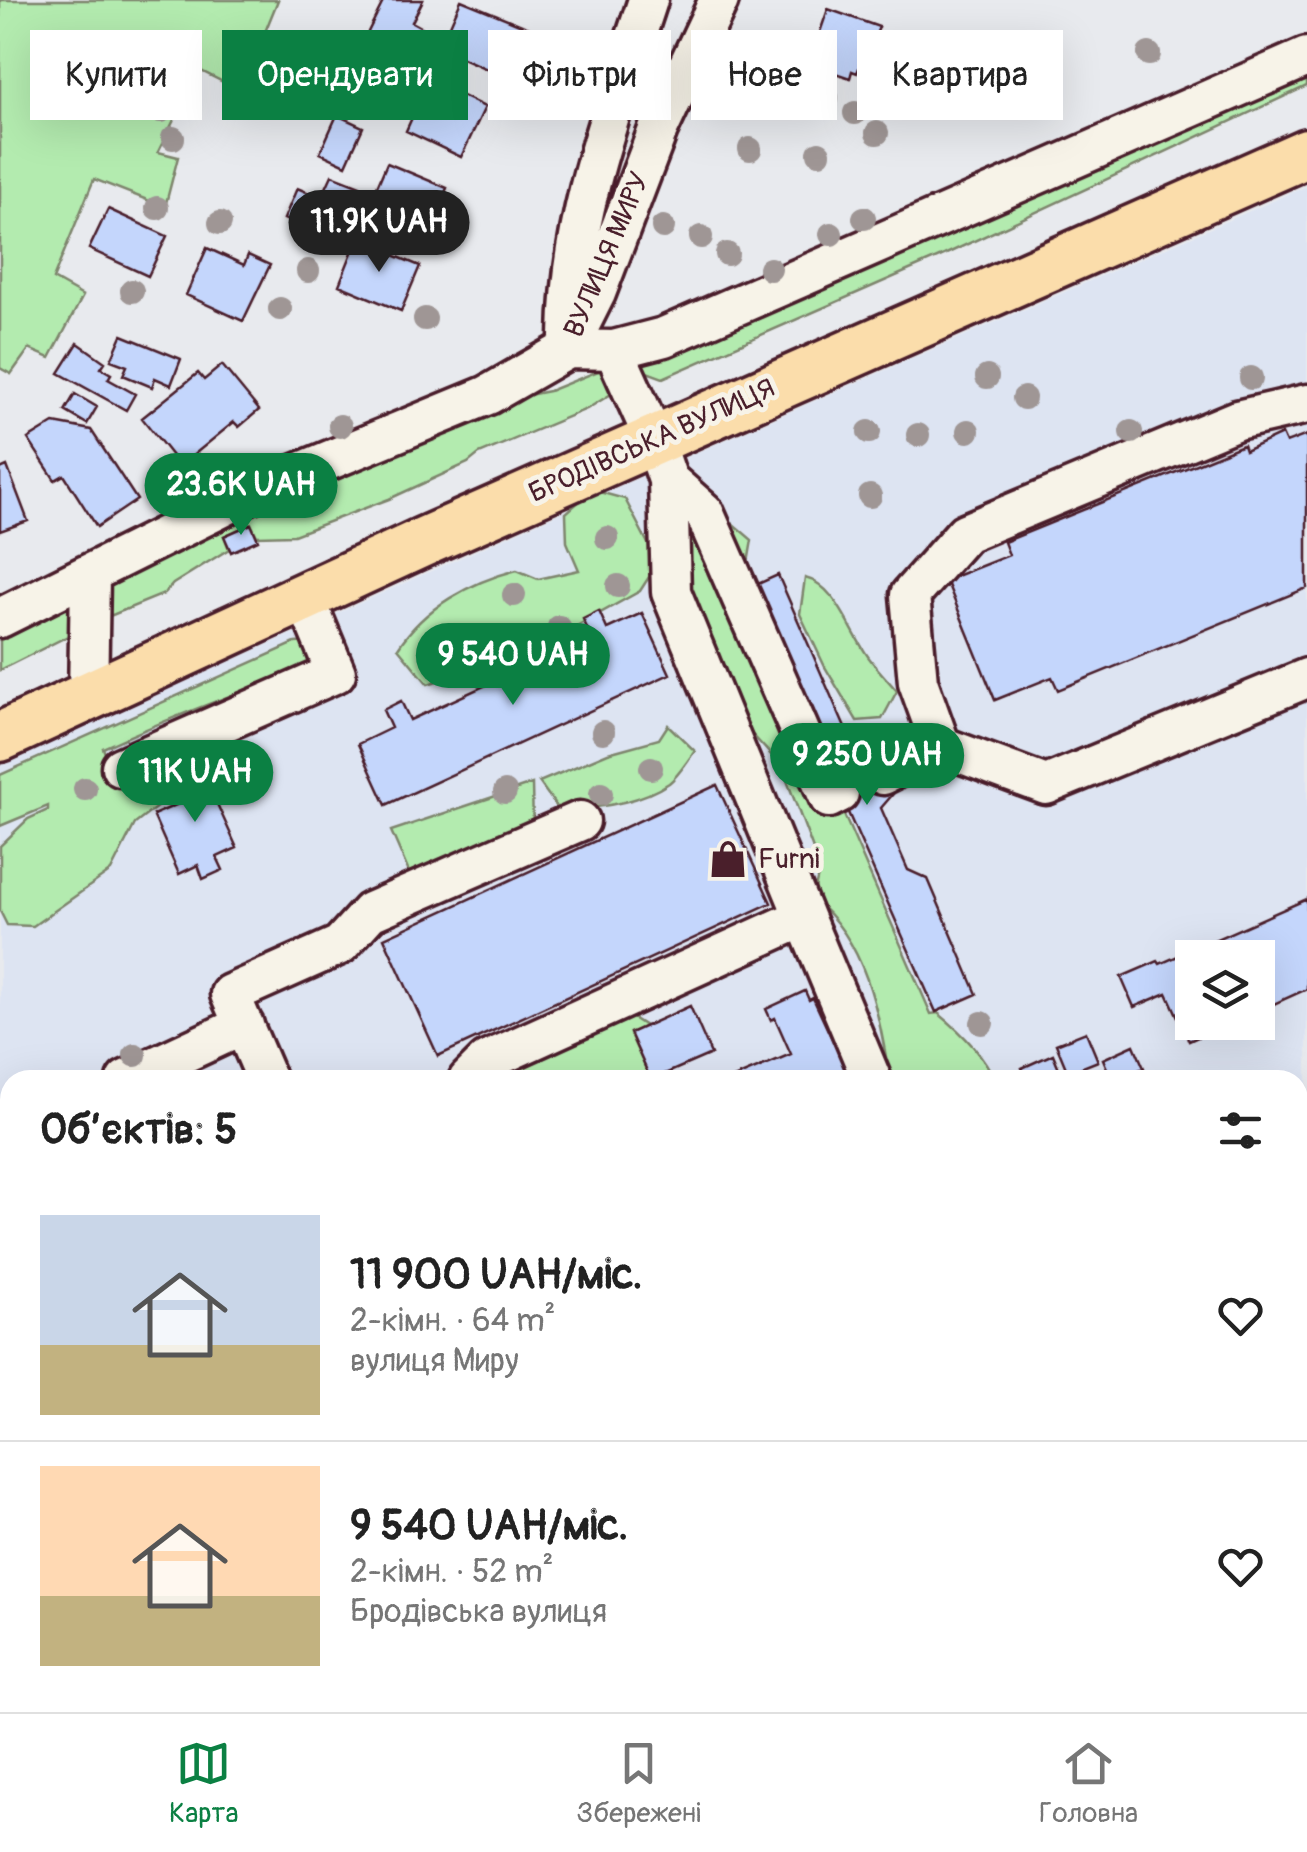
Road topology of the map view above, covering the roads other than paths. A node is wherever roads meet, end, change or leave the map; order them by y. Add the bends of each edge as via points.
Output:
1 (648, 0) edge
2 (718, 0) edge
3 (1307, 57) edge
4 (1307, 152) edge
5 (568, 349) junction
6 (614, 350) junction
7 (1307, 404) edge
8 (661, 460) junction
9 (90, 575) junction
10 (305, 598) junction
11 (0, 618) edge
12 (1307, 678) edge
13 (88, 699) junction
14 (0, 737) edge
15 (941, 746) junction
16 (120, 766) dead end
17 (883, 776) dead end
18 (839, 792) dead end
19 (580, 821) dead end
20 (804, 917) junction
21 (244, 1025) junction
22 (147, 1070) edge
23 (263, 1070) edge
24 (477, 1070) edge
25 (868, 1070) edge

1 - 5 street, ВУЛИЦЯ МИРУ via 586,189
2 - 5 street, ВУЛИЦЯ МИРУ
3 - 6 street via 664,337
4 - 8 main road, БРОДІВСЬКА ВУЛИЦЯ
5 - 6 street
5 - 9 street via 488,394 257,490
6 - 8 street
7 - 15 street via 1237,420 965,533 910,596 918,682
8 - 10 main road, БРОДІВСЬКА ВУЛИЦЯ
8 - 18 street via 704,512 829,798
8 - 20 street via 671,592
9 - 11 street
9 - 13 street
10 - 13 main road, БРОДІВСЬКА ВУЛИЦЯ
10 - 16 street via 336,673
12 - 15 street via 1046,784
13 - 14 main road, БРОДІВСЬКА ВУЛИЦЯ
15 - 17 street
19 - 21 street via 370,912 340,945 230,994
20 - 24 street
20 - 25 street
21 - 22 street
21 - 23 street

